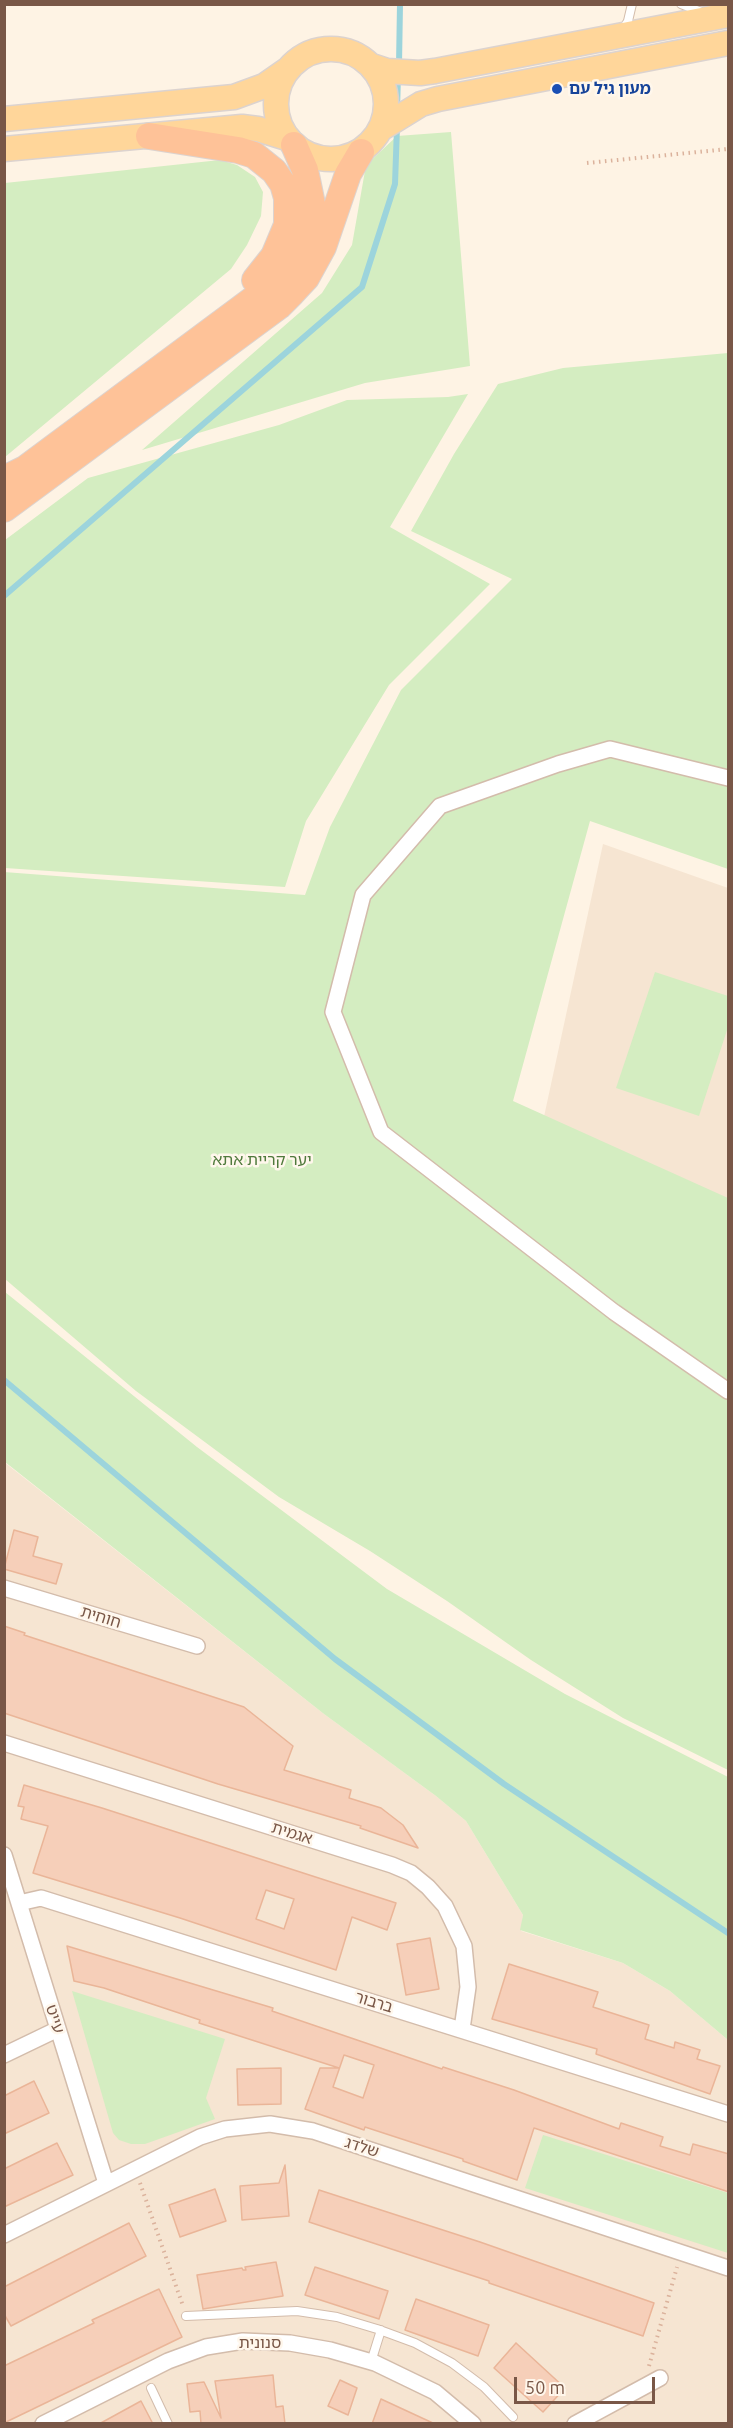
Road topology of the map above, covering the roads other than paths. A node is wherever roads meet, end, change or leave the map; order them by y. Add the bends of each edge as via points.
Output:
1 (632, 4) edge
2 (681, 4) edge
3 (722, 16) edge
4 (619, 36) junction
5 (729, 43) edge
6 (291, 66) junction
7 (372, 66) junction
8 (4, 119) edge
9 (382, 128) junction
10 (149, 136) junction
11 (291, 142) junction
12 (4, 148) edge
13 (361, 152) junction
14 (177, 356) junction
15 (4, 479) edge
16 (4, 509) edge
17 (729, 777) edge
18 (729, 1391) edge
19 (4, 1588) edge
20 (197, 1646) dead end
21 (4, 1743) edge
22 (4, 1855) edge
23 (8, 1881) edge
24 (19, 1903) junction
25 (58, 2029) junction
26 (462, 2029) junction
27 (4, 2055) edge
28 (729, 2114) edge
29 (106, 2183) junction
30 (4, 2235) edge
31 (729, 2268) edge
32 (186, 2316) road end
33 (381, 2330) junction
34 (371, 2362) junction
35 (658, 2379) road end
36 (151, 2388) dead end
37 (513, 2417) dead end
38 (43, 2424) edge
39 (168, 2424) edge
40 (473, 2424) edge
41 (575, 2424) edge

1 - 4 lane
2 - 3 lane
3 - 4 main road
4 - 7 main road via 420,73
5 - 9 main road via 438,99 421,104
6 - 7 main road via 322,50 340,50 357,55
6 - 8 main road via 264,86 234,97
6 - 11 main road via 276,95 280,125
7 - 9 main road via 386,95 387,112
9 - 13 main road
10 - 11 main road via 242,127
10 - 12 main road
10 - 14 highway via 254,155 274,171 287,198 287,225 267,268
11 - 13 main road via 309,155 326,160 345,159
11 - 14 highway via 304,170 312,204 304,241 295,258 255,298
13 - 16 highway via 345,182 323,247 306,278 279,306
14 - 15 highway via 25,469
17 - 18 street via 610,749 440,806 363,895 333,1012 381,1132 614,1312
19 - 20 street, חוחית
21 - 26 street, אגמית via 411,1873 445,1906 464,1946 468,1987
22 - 23 street, עייט
23 - 24 street, עייט
24 - 25 street, עייט
24 - 26 street, ברבור via 41,1898
25 - 27 street
25 - 29 street, עייט
26 - 28 street, ברבור
29 - 30 street, שלדג
29 - 31 street, שלדג via 200,2137 225,2129 291,2126
32 - 33 lane via 297,2311
33 - 34 lane
33 - 37 lane via 452,2363 484,2386
34 - 38 street, סנונית via 290,2343 243,2341 206,2347 168,2361
34 - 40 street, סנונית via 435,2392
35 - 41 street
36 - 39 lane

